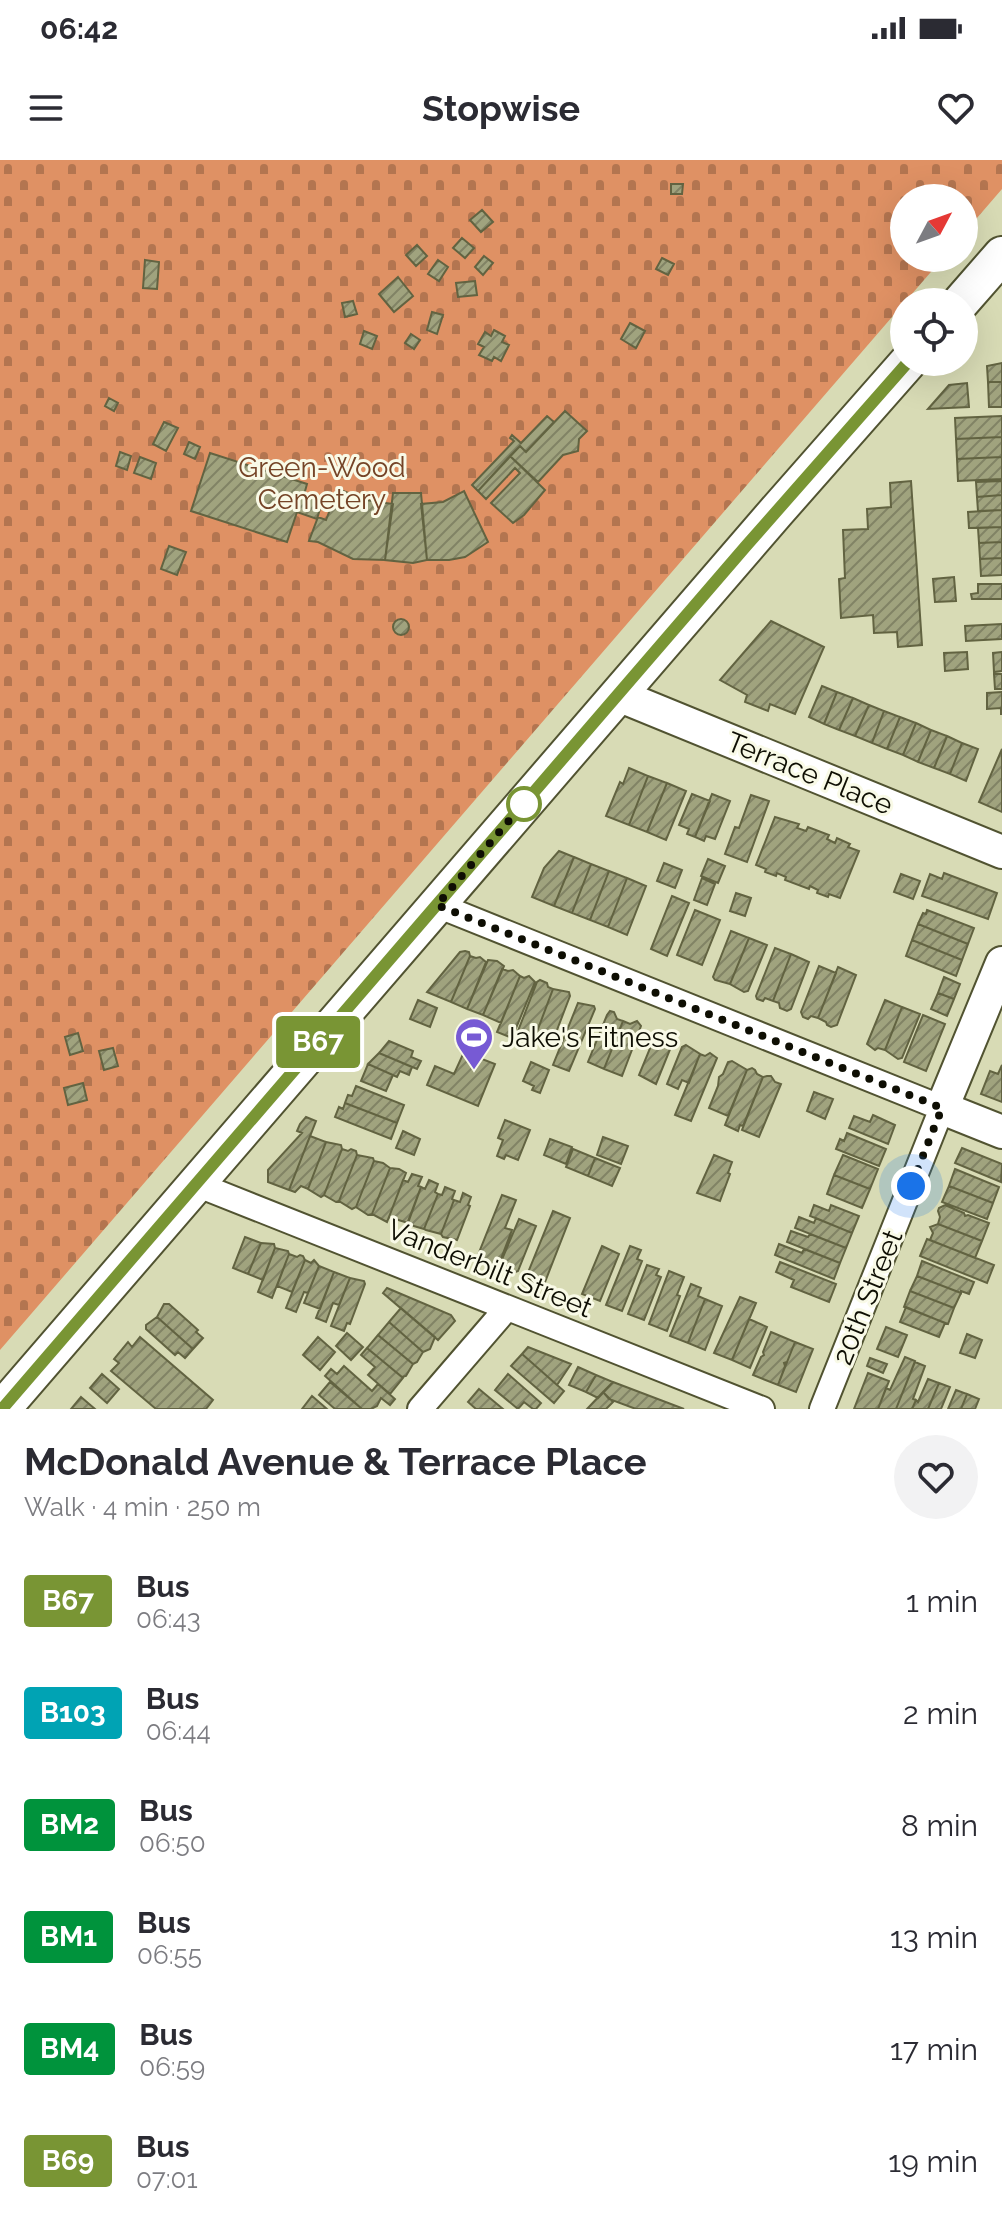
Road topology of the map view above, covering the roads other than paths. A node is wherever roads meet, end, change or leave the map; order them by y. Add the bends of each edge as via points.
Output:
1 (1002, 255) edge
2 (973, 288) edge
3 (896, 376) edge
4 (618, 695) junction
5 (1002, 852) edge
6 (437, 905) junction
7 (1002, 963) edge
8 (942, 1108) junction
9 (1002, 1132) edge
10 (196, 1184) junction
11 (507, 1308) junction
12 (755, 1408) edge
13 (2, 1409) edge
14 (420, 1409) edge
15 (822, 1409) edge

1 - 2 main road
3 - 4 main road
4 - 5 main road, Terrace Place
4 - 6 main road
6 - 8 street
6 - 10 main road
7 - 8 main road, 20th Street
8 - 9 main road
8 - 15 street, 20th Street
10 - 11 street, Vanderbilt Street
10 - 13 main road
11 - 12 street, Vanderbilt Street
11 - 14 street

